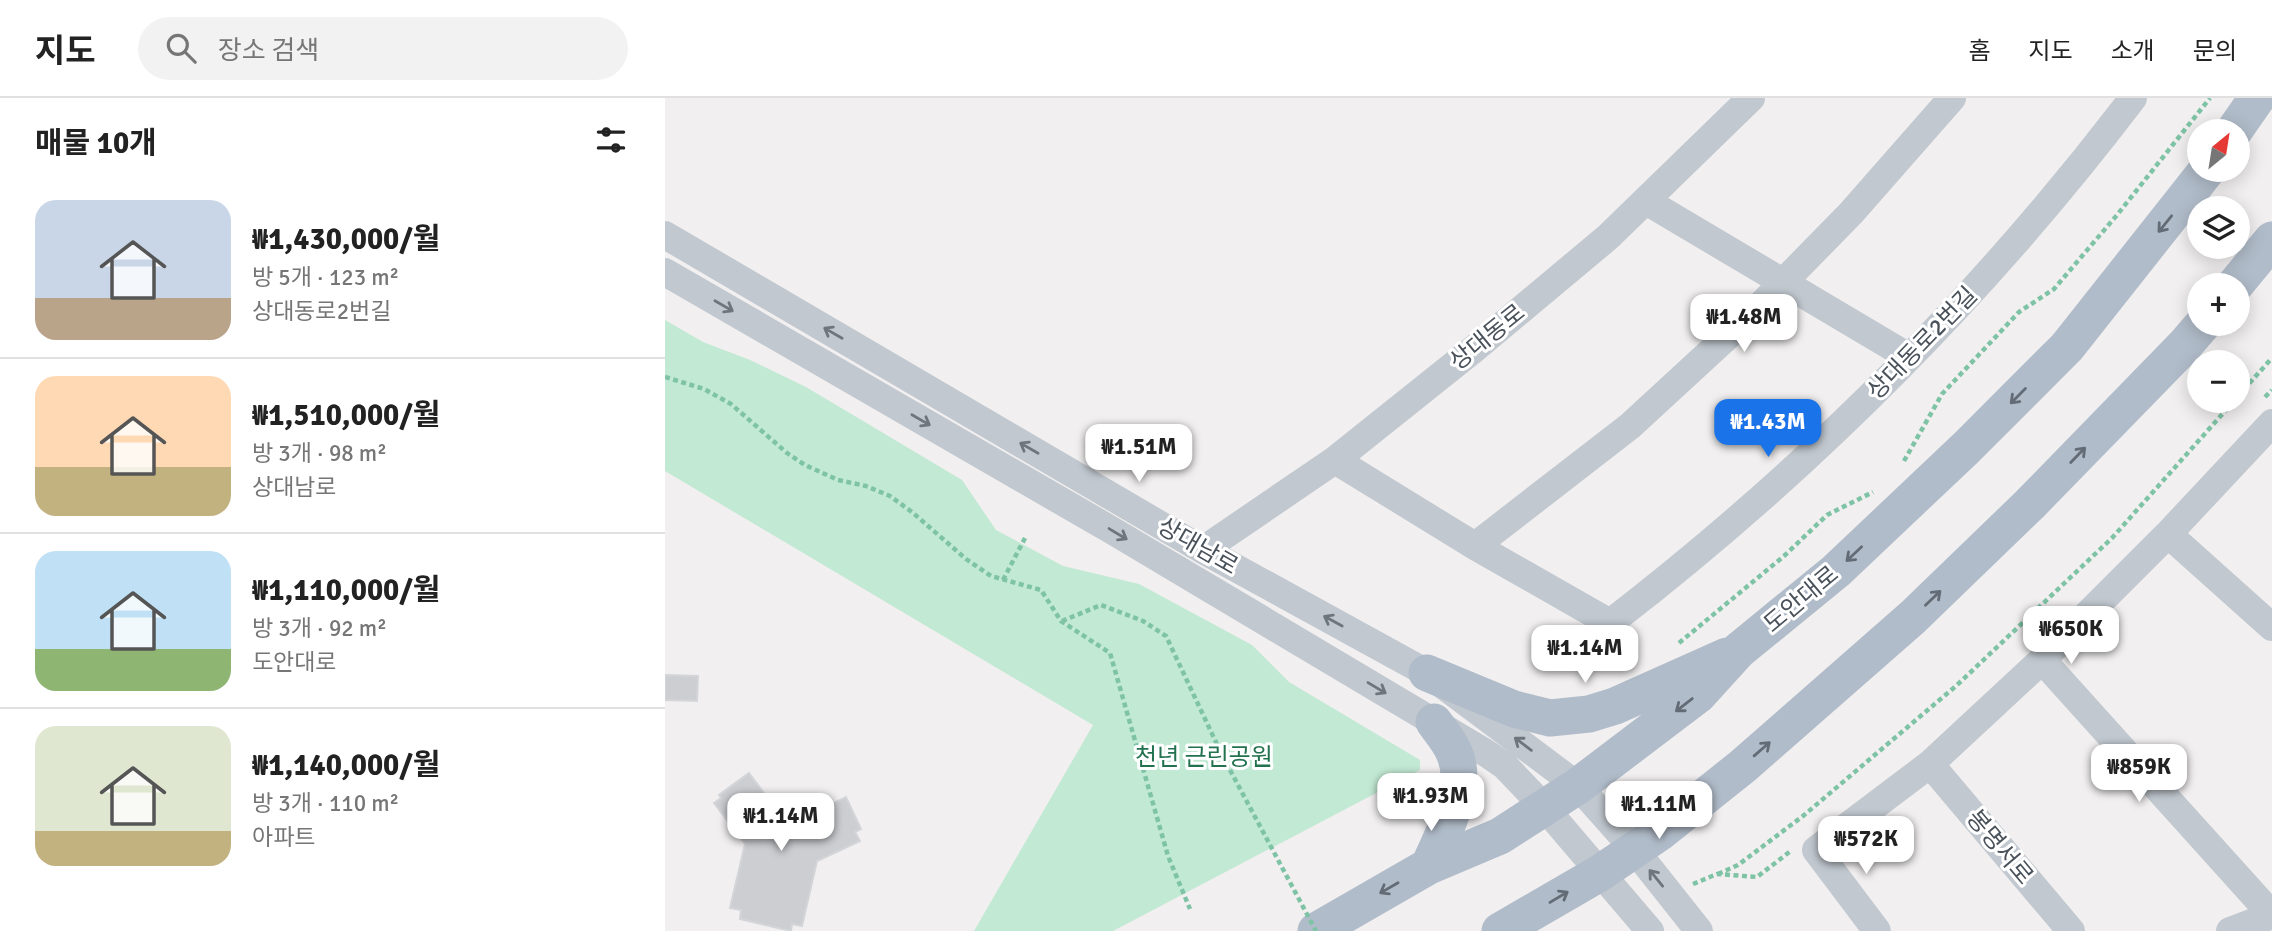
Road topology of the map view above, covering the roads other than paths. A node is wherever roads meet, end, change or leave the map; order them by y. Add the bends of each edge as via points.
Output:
1 (1751, 98) edge
2 (1952, 98) edge
3 (2133, 98) edge
4 (2257, 98) edge
5 (2242, 119) edge
6 (2198, 182) edge
7 (1646, 201) junction
8 (665, 234) edge
9 (2272, 240) edge
10 (665, 272) edge
11 (2245, 273) edge
12 (1783, 283) junction
13 (2193, 336) edge
14 (1909, 356) junction
15 (2267, 425) edge
16 (1335, 460) junction
17 (2168, 534) junction
18 (1475, 546) junction
19 (1203, 550) junction
20 (2272, 627) edge
21 (1738, 651) junction
22 (2042, 660) junction
23 (1427, 673) junction
24 (1434, 722) junction
25 (1930, 764) junction
26 (1578, 786) junction
27 (1545, 808) junction
28 (1634, 849) junction
29 (1429, 866) junction
30 (1600, 873) junction
31 (2272, 915) edge
32 (1316, 931) edge
33 (1500, 931) edge
34 (1650, 931) edge
35 (1699, 931) edge
36 (1877, 931) edge
37 (2071, 931) edge
38 (2230, 931) edge

1 - 7 street, 상대동로
2 - 12 street
3 - 14 street, 상대동로2번길 via 2047,206
4 - 5 main road
6 -> 21 main road, 도안대로 via 2067,347 1836,571
7 - 12 street
7 - 16 street, 상대동로
19 -> 8 street, 상대남로
9 - 11 main road
10 -> 24 street, 상대남로
12 - 14 street
12 - 18 street via 1630,426
28 -> 13 main road via 1742,766 1913,617
14 - 18 street, 상대동로2번길 via 1839,430 1678,571 1610,623
15 - 17 street
16 - 18 street, 상대동로2번길
16 - 19 street, 상대동로
17 - 20 street
17 - 22 street
23 -> 19 street, 상대남로
21 - 23 main road via 1615,706 1550,718 1514,709
21 -> 26 main road, 도안대로 via 1698,695
22 - 25 street
22 - 31 street
26 -> 23 street, 상대남로
24 - 27 street, 상대남로 via 1505,766
24 - 29 main road via 1456,755 1459,782
25 - 36 street via 1806,848
25 - 37 street, 봉명서로
26 - 27 main road, 도안대로
26 - 28 street, 상대남로
27 - 29 main road, 도안대로 via 1500,836
27 - 30 street, 상대남로
28 - 30 main road
35 -> 28 street, 상대남로
29 -> 32 main road, 도안대로
33 -> 30 main road
30 - 34 street, 상대남로
31 - 38 street

